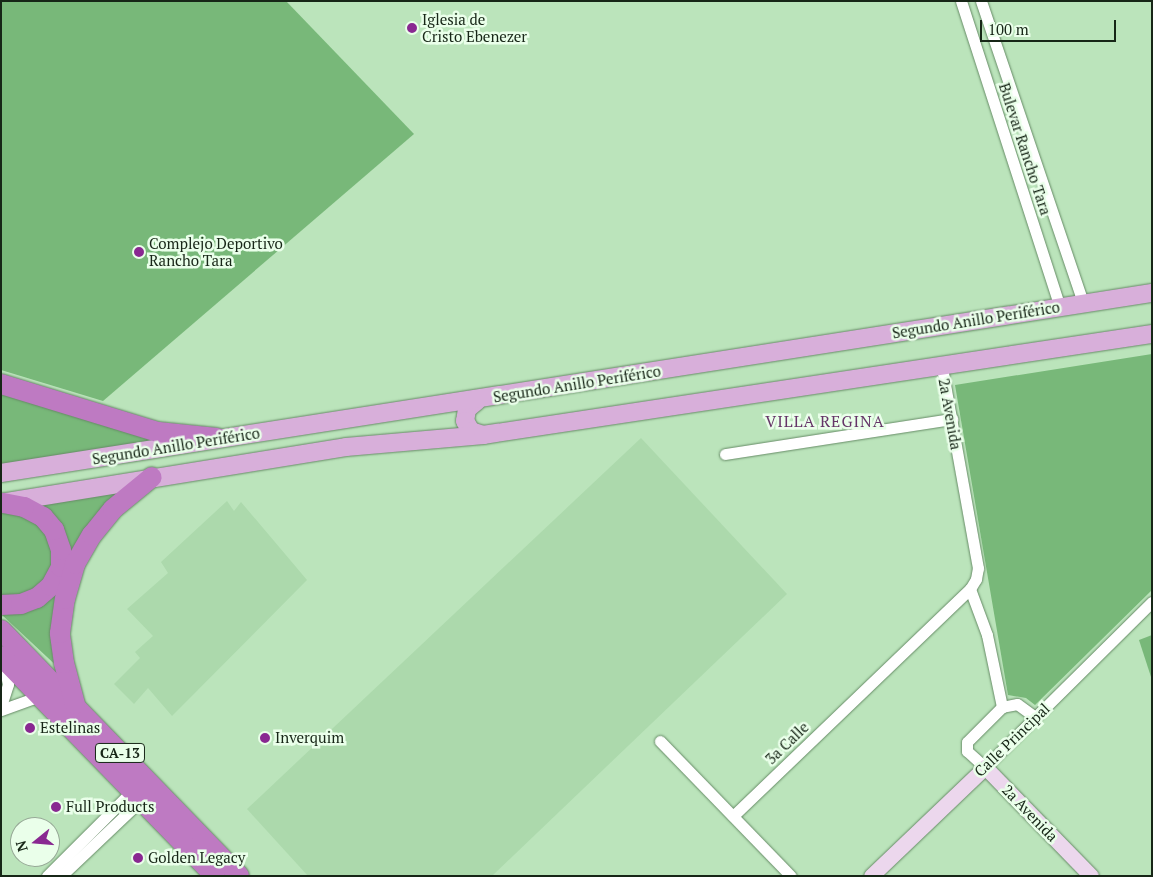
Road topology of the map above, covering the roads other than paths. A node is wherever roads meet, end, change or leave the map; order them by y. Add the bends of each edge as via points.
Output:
1 (961, 1) edge
2 (983, 6) edge
3 (966, 16) junction
4 (1152, 293) edge
5 (1083, 302) junction
6 (1060, 307) junction
7 (1152, 334) edge
8 (942, 367) junction
9 (1, 384) edge
10 (477, 401) junction
11 (952, 419) junction
12 (483, 435) junction
13 (218, 438) junction
14 (726, 454) dead end
15 (1, 474) edge
16 (152, 476) junction
17 (2, 503) edge
18 (973, 584) junction
19 (1152, 602) edge
20 (1, 605) edge
21 (1, 630) edge
22 (1, 656) edge
23 (40, 696) junction
24 (1, 706) edge
25 (1002, 707) junction
26 (76, 708) junction
27 (1, 710) edge
28 (1035, 717) junction
29 (660, 741) dead end
30 (985, 767) junction
31 (136, 796) junction
32 (732, 816) junction
33 (47, 876) edge
34 (62, 876) edge
35 (215, 876) edge
36 (239, 876) edge
37 (791, 876) edge
38 (871, 876) edge
39 (1091, 876) edge

1 - 3 street, Bulevar Rancho Tara
2 - 3 street
2 - 5 street, Bulevar Rancho Tara
3 - 6 street, Bulevar Rancho Tara
4 - 5 main road, Segundo Anillo Periférico
5 - 6 main road, Segundo Anillo Periférico
6 - 10 main road, Segundo Anillo Periférico
7 - 8 main road, Segundo Anillo Periférico
8 - 11 street, 2a Avenida
8 - 12 main road, Segundo Anillo Periférico
9 - 13 highway via 158,432
10 - 12 main road via 467,408 465,421 471,432
10 - 13 main road, Segundo Anillo Periférico
11 - 14 street
11 - 18 street, 2a Avenida via 978,568
12 - 16 main road, Segundo Anillo Periférico via 346,447
13 - 15 main road, Segundo Anillo Periférico
16 - 17 main road, Segundo Anillo Periférico
16 - 26 highway via 113,509 75,564 64,599 60,633
17 - 20 highway via 24,507 43,517 54,530 61,550 61,567 51,586 37,598 21,604
18 - 25 street, 2a Avenida
18 - 32 street, 3a Calle
19 - 28 street, Calle Principal
21 - 26 highway, CA-13
22 - 23 highway, CA-13
22 - 24 street via 8,684
23 - 27 street
23 - 31 highway, CA-13
25 - 28 street via 1017,704
25 - 30 street, 2a Avenida via 967,742 967,751
26 - 36 highway, CA-13
28 - 30 street, Calle Principal
29 - 32 street
30 - 38 street, Calle Principal
30 - 39 street, 2a Avenida
31 - 33 street
31 - 34 street
31 - 35 highway, CA-13
32 - 37 street

